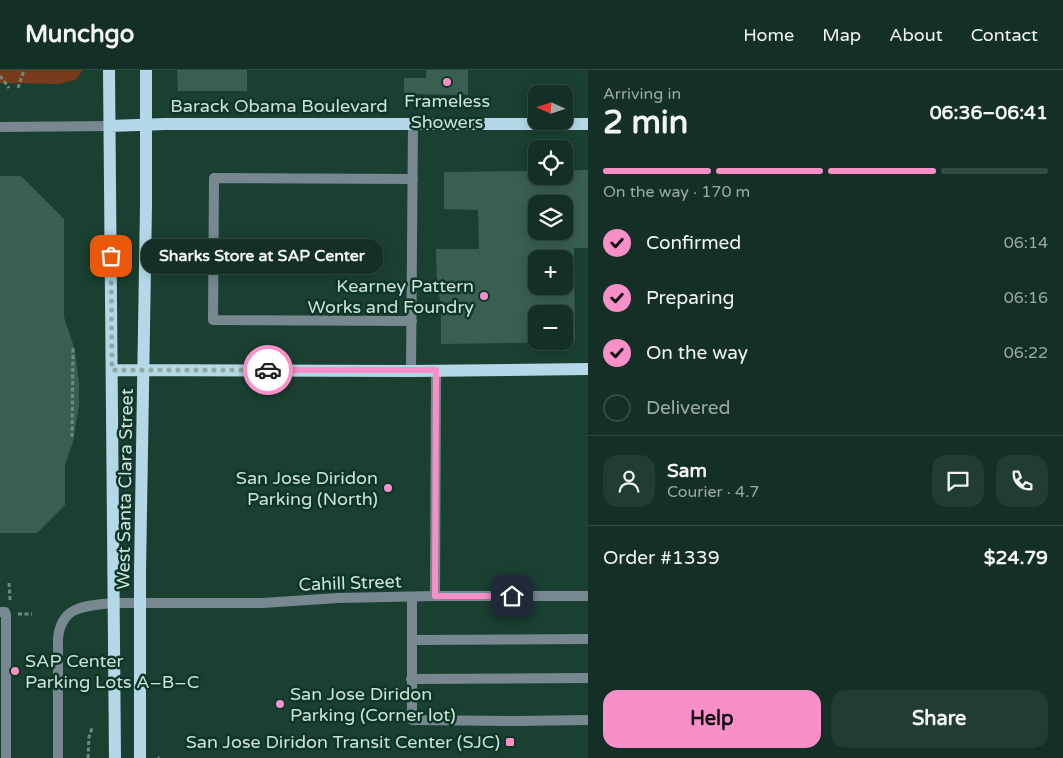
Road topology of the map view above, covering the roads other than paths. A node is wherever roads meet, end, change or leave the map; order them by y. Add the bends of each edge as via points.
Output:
1 (109, 70) edge
2 (146, 70) edge
3 (147, 124) junction
4 (413, 124) junction
5 (588, 124) edge
6 (110, 126) junction
7 (0, 127) edge
8 (414, 179) junction
9 (412, 322) junction
10 (588, 369) edge
11 (112, 370) junction
12 (144, 370) junction
13 (436, 370) junction
14 (411, 371) junction
15 (435, 596) junction
16 (588, 596) edge
17 (412, 597) junction
18 (141, 602) junction
19 (113, 603) junction
20 (0, 612) edge
21 (588, 639) edge
22 (412, 640) junction
23 (588, 678) edge
24 (411, 679) junction
25 (588, 720) edge
26 (6, 758) edge
27 (58, 758) edge
28 (115, 758) edge
29 (140, 758) edge

1 - 6 main road, West Santa Clara Street
2 - 3 main road, West Santa Clara Street
3 - 4 main road, Barack Obama Boulevard
3 - 6 main road, Barack Obama Boulevard
3 - 12 main road, West Santa Clara Street
4 - 5 main road, Barack Obama Boulevard
4 - 8 street
6 - 7 street, Barack Obama Boulevard
6 - 11 main road, West Santa Clara Street
8 - 9 street
8 - 9 street via 214,178 213,320
9 - 14 street
10 - 13 main road
11 - 12 main road
11 - 19 main road, West Santa Clara Street
12 - 14 main road
12 - 18 main road, West Santa Clara Street
13 - 14 main road
13 - 15 street
15 - 16 street, Cahill Street
15 - 17 street, Cahill Street
17 - 18 street, Cahill Street via 263,603
17 - 22 street
18 - 19 street, Cahill Street
18 - 29 main road, West Santa Clara Street
19 - 27 street, Cahill Street via 78,608 66,617 58,631
19 - 28 main road, West Santa Clara Street
20 - 26 street via 6,614
21 - 22 street
22 - 24 street
23 - 24 street
24 - 25 street via 412,720

